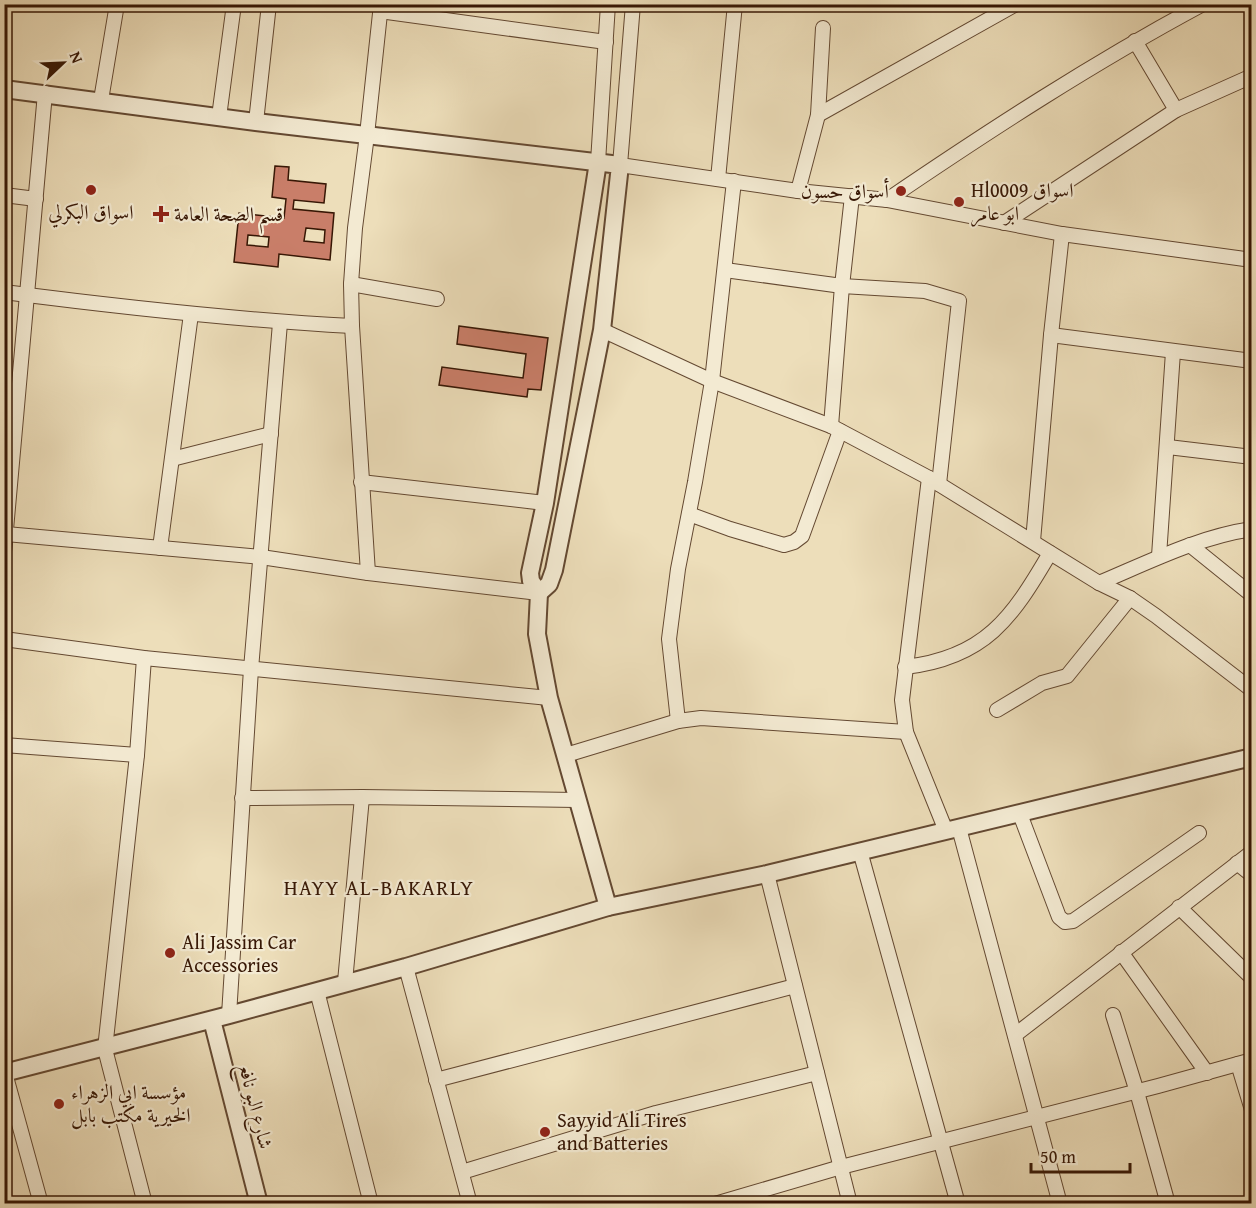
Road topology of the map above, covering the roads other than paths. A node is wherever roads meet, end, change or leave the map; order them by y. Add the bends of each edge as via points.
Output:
1 (117, 4) edge
2 (234, 4) edge
3 (269, 4) edge
4 (608, 4) edge
5 (633, 4) edge
6 (735, 4) edge
7 (1016, 4) edge
8 (1203, 4) edge
9 (381, 8) edge
10 (823, 28) dead end
11 (1135, 40) junction
12 (606, 42) junction
13 (1251, 76) edge
14 (4, 88) edge
15 (45, 93) junction
16 (101, 100) junction
17 (1176, 110) junction
18 (818, 116) junction
19 (219, 117) junction
20 (256, 122) junction
21 (367, 135) junction
22 (598, 162) junction
23 (620, 165) junction
24 (718, 179) junction
25 (734, 182) junction
26 (798, 191) junction
27 (4, 195) edge
28 (852, 196) junction
29 (36, 199) junction
30 (887, 200) junction
31 (1004, 223) junction
32 (1062, 234) junction
33 (1251, 260) edge
34 (725, 270) junction
35 (351, 284) junction
36 (842, 286) junction
37 (4, 292) edge
38 (27, 295) junction
39 (437, 299) dead end
40 (191, 314) junction
41 (280, 322) junction
42 (352, 326) junction
43 (602, 330) junction
44 (1051, 335) junction
45 (1173, 352) junction
46 (1251, 361) edge
47 (711, 381) junction
48 (10, 424) edge
49 (835, 429) junction
50 (271, 434) junction
51 (1168, 447) junction
52 (1251, 457) edge
53 (172, 459) junction
54 (934, 481) junction
55 (361, 482) junction
56 (545, 503) junction
57 (689, 514) junction
58 (1251, 529) edge
59 (6, 534) junction
60 (1033, 541) junction
61 (1190, 545) junction
62 (160, 548) junction
63 (4, 552) edge
64 (1050, 553) junction
65 (1159, 556) junction
66 (261, 557) junction
67 (368, 573) junction
68 (1099, 583) junction
69 (539, 593) junction
70 (1251, 595) edge
71 (1130, 598) junction
72 (4, 639) edge
73 (144, 658) junction
74 (905, 667) junction
75 (250, 669) junction
76 (1251, 690) edge
77 (549, 698) junction
78 (997, 710) dead end
79 (678, 721) junction
80 (906, 732) junction
81 (4, 745) edge
82 (566, 754) junction
83 (137, 755) junction
84 (1251, 757) edge
85 (362, 797) junction
86 (243, 798) junction
87 (577, 800) junction
88 (1020, 814) junction
89 (952, 830) junction
90 (1199, 833) dead end
91 (860, 851) junction
92 (1251, 852) edge
93 (1237, 863) junction
94 (767, 874) junction
95 (1251, 875) edge
96 (608, 907) junction
97 (1179, 908) junction
98 (1121, 952) junction
99 (406, 967) junction
100 (1251, 978) edge
101 (345, 982) junction
102 (795, 986) junction
103 (317, 991) junction
104 (1113, 1015) dead end
105 (229, 1016) junction
106 (212, 1020) junction
107 (1015, 1035) junction
108 (105, 1049) junction
109 (1245, 1062) edge
110 (5, 1073) edge
111 (817, 1073) junction
112 (1207, 1073) junction
113 (436, 1080) junction
114 (1137, 1092) junction
115 (1251, 1110) edge
116 (1037, 1116) junction
117 (941, 1140) junction
118 (841, 1167) junction
119 (462, 1172) junction
120 (41, 1203) edge
121 (145, 1203) edge
122 (259, 1203) edge
123 (371, 1203) edge
124 (470, 1203) edge
125 (715, 1203) edge
126 (850, 1203) edge
127 (958, 1203) edge
128 (1060, 1203) edge
129 (1168, 1203) edge

1 - 16 street
2 - 19 street
3 - 20 street
4 - 12 street
5 - 23 street
6 - 24 street
7 - 18 street
8 - 11 street
9 - 12 street
9 - 21 street
10 - 18 street
11 - 17 street
11 - 30 street via 994,127
12 - 22 street
13 - 17 street
14 - 15 street
15 - 16 street
15 - 29 street
16 - 19 street
17 - 31 street
18 - 26 street
19 - 20 street
20 - 21 street
21 - 22 street
21 - 35 street
22 - 23 street
22 - 56 street
23 - 24 street
23 - 43 street
24 - 25 street
25 - 26 street
25 - 34 street
26 - 28 street
27 - 29 street
28 - 30 street
28 - 36 street
29 - 38 street
30 - 31 street
31 - 32 street
32 - 33 street
32 - 44 street
34 - 36 street
34 - 47 street
35 - 39 street
35 - 42 street
36 - 49 street
36 - 54 street via 925,291 959,301
37 - 38 street
38 - 40 street
38 - 48 street
40 - 41 street
40 - 53 street
41 - 42 street
41 - 50 street
42 - 55 street
43 - 47 street
43 - 69 street via 554,570 549,584
44 - 45 street
44 - 60 street
45 - 46 street
45 - 51 street
47 - 49 street
47 - 57 street
48 - 59 street
49 - 54 street
49 - 57 street via 802,536 794,542 784,545
50 - 53 street
50 - 66 street
51 - 52 street
51 - 65 street
53 - 62 street
54 - 60 street
54 - 74 street
55 - 56 street
55 - 67 street
56 - 69 street via 530,573
57 - 79 street via 669,639
58 - 61 street
59 - 62 street
59 - 63 street
60 - 64 street
61 - 65 street
61 - 70 street
62 - 66 street
64 - 68 street
64 - 74 street via 996,631 953,656
65 - 68 street
66 - 67 street
66 - 75 street
67 - 69 street
68 - 71 street
69 - 77 street via 537,634
71 - 76 street
71 - 78 street via 1067,676 1042,683
72 - 73 street
73 - 75 street
73 - 83 street
74 - 80 street via 902,700
75 - 77 street
75 - 86 street
77 - 82 street
79 - 80 street via 701,718
79 - 82 street
80 - 89 street
81 - 83 street
82 - 87 street
83 - 108 street
84 - 88 street
85 - 86 street
85 - 87 street
85 - 101 street
86 - 105 street
87 - 96 street
88 - 89 street
88 - 90 street via 1059,917 1065,922 1073,921
89 - 91 street
89 - 107 street
91 - 94 street
91 - 117 street
92 - 93 street
93 - 95 street
93 - 97 street
94 - 96 street
94 - 102 street
96 - 99 street
97 - 98 street
97 - 100 street
98 - 107 street
98 - 112 street
99 - 101 street
99 - 113 street
101 - 103 street
102 - 111 street
102 - 113 street
103 - 105 street
103 - 123 street
104 - 114 street
105 - 106 street
106 - 108 street
106 - 122 street, شارع البو نافع
107 - 116 street
108 - 110 street
108 - 121 street
109 - 112 street
109 - 115 street
110 - 120 street
111 - 118 street
111 - 119 street via 656,1113
112 - 114 street
113 - 119 street
114 - 116 street
114 - 129 street
116 - 117 street
116 - 128 street
117 - 118 street
117 - 127 street
118 - 125 street
118 - 126 street
119 - 124 street

